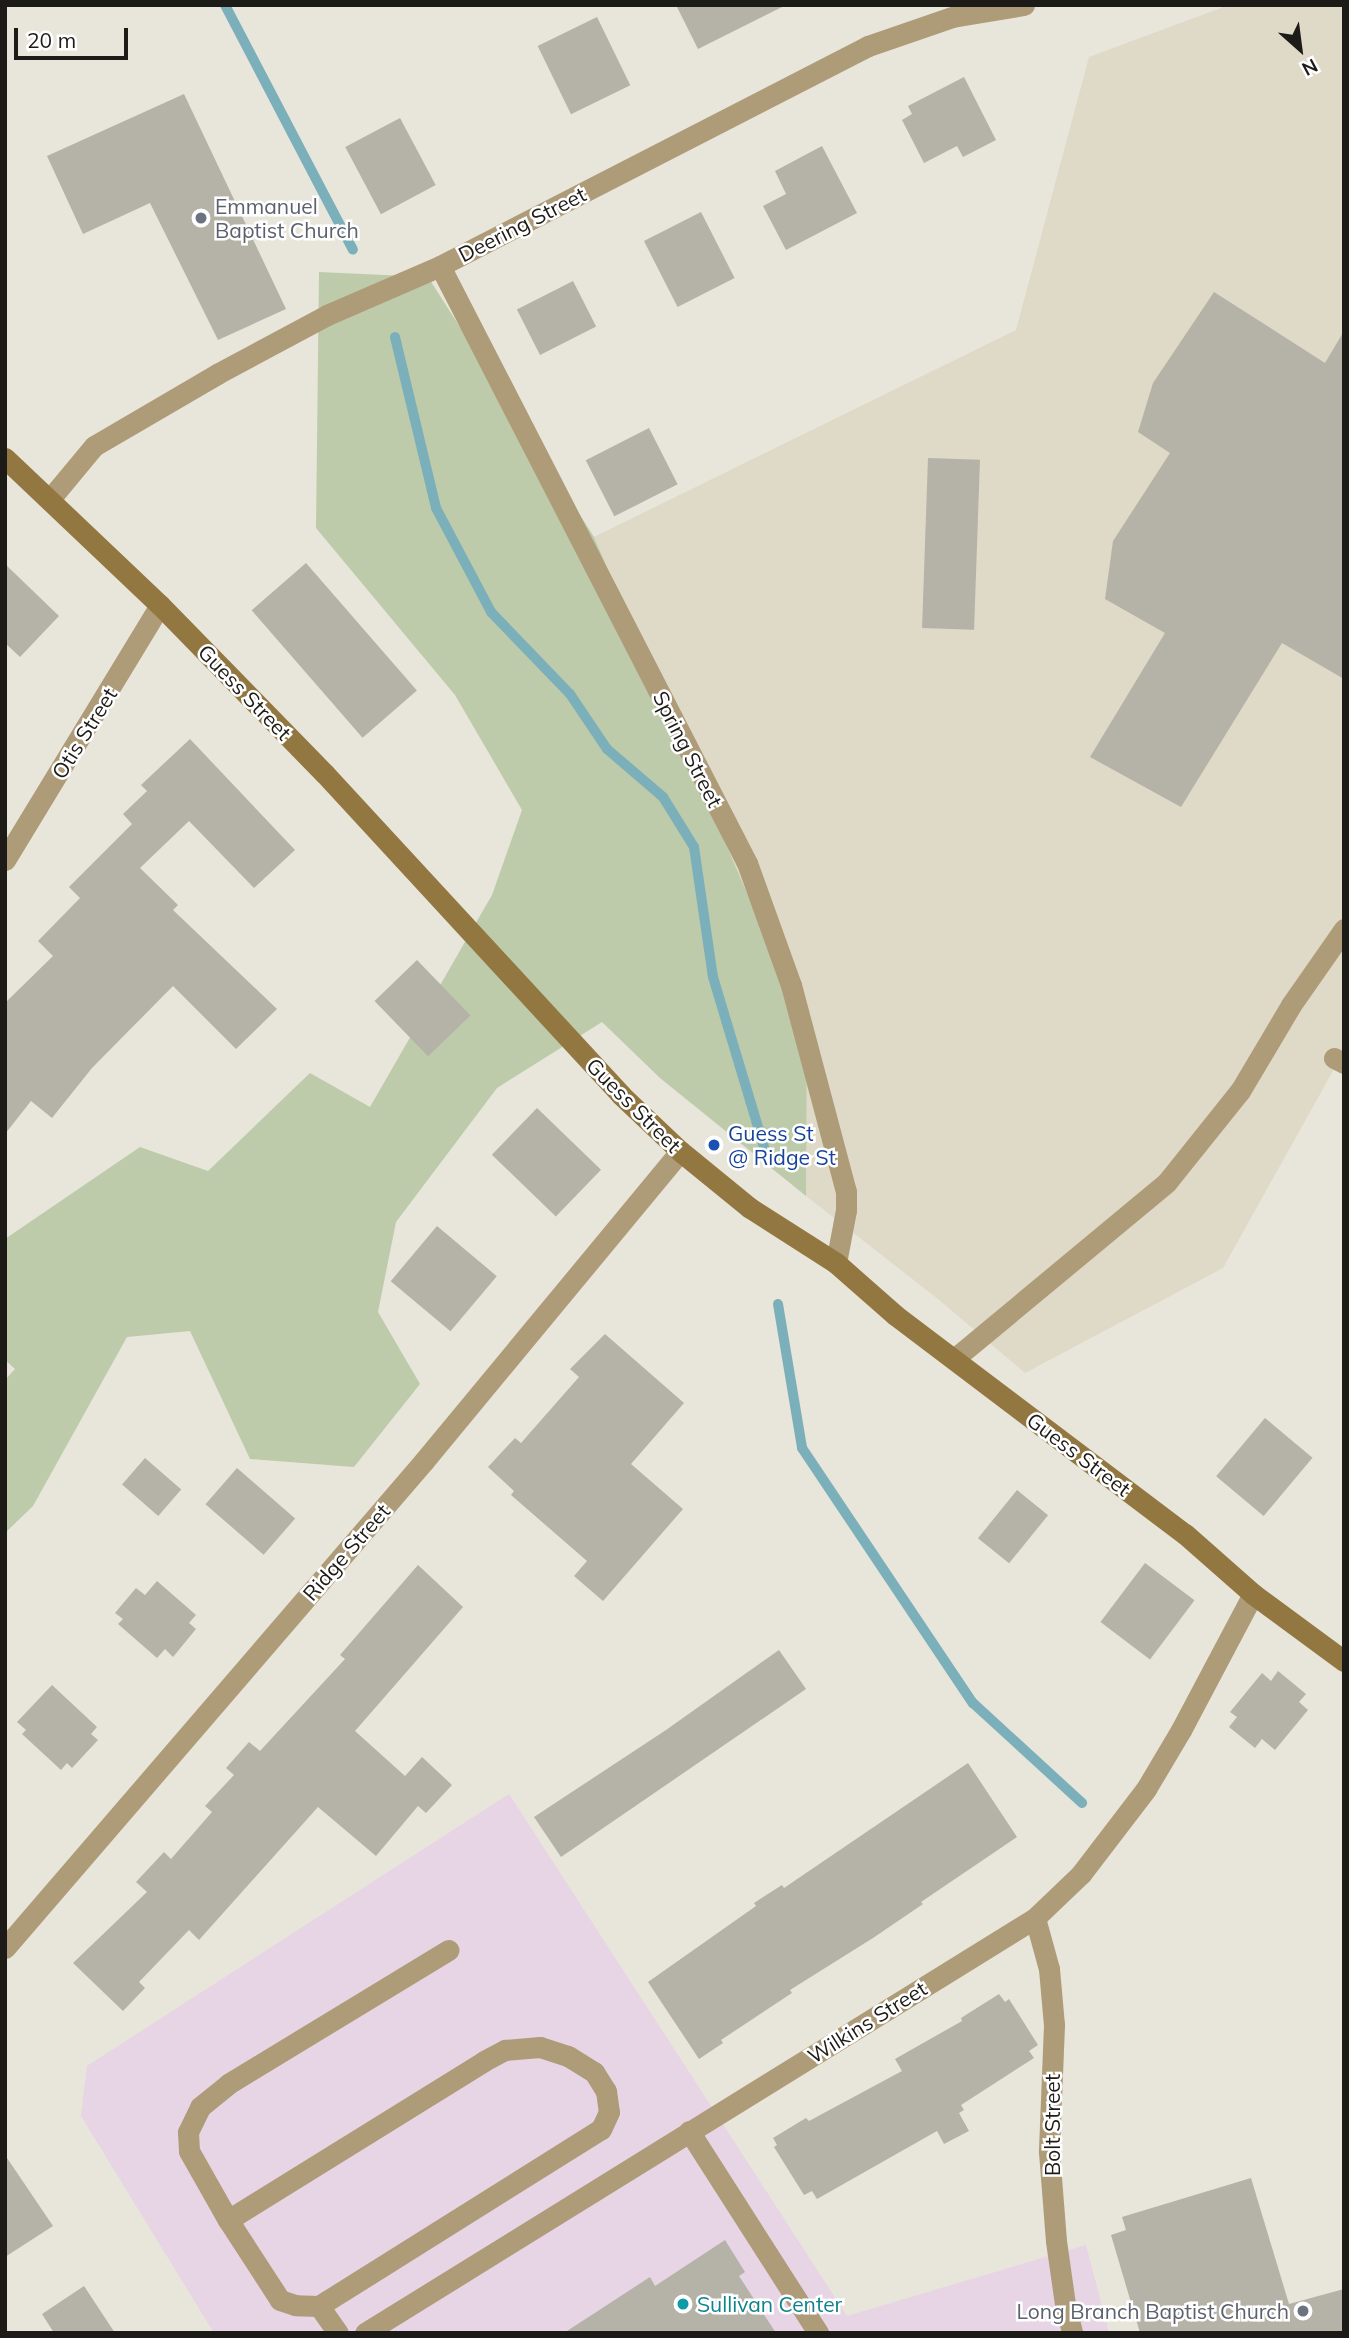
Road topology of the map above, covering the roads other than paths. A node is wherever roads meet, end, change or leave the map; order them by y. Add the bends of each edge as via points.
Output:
1 (1024, 5) edge
2 (440, 266) junction
3 (5, 458) edge
4 (50, 499) junction
5 (160, 605) junction
6 (5, 860) edge
7 (1344, 929) edge
8 (680, 1151) junction
9 (836, 1263) junction
10 (954, 1359) junction
11 (1253, 1594) junction
12 (1344, 1661) edge
13 (1035, 1918) junction
14 (5, 1948) edge
15 (447, 1950) dead end
16 (690, 2132) junction
17 (228, 2220) junction
18 (319, 2306) junction
19 (338, 2333) edge
20 (365, 2333) edge
21 (818, 2333) edge
22 (1072, 2333) edge

1 - 2 street, Deering Street via 952,17 868,46
2 - 4 street, Deering Street via 327,315 94,446
2 - 9 street, Spring Street via 747,863 790,985 846,1191
3 - 4 street, Guess Street
4 - 5 street, Guess Street
5 - 6 street, Otis Street
5 - 8 street, Guess Street via 325,774 621,1095
7 - 10 street via 1291,1005 1240,1091 1167,1182
8 - 9 street, Guess Street via 750,1208
8 - 14 street, Ridge Street via 433,1451
9 - 10 street, Guess Street
10 - 11 street, Guess Street via 1185,1534
11 - 12 street, Guess Street
11 - 13 street, Wilkins Street via 1146,1789 1081,1874
13 - 16 street, Wilkins Street
13 - 22 street, Bolt Street via 1049,1969 1054,2025 1049,2152 1059,2265
15 - 17 street via 228,2084 200,2107 188,2132 189,2151
16 - 20 street, Wilkins Street
16 - 21 street
17 - 18 street via 280,2300
17 - 18 street via 505,2050 540,2047 568,2056 594,2072 607,2091 609,2112 601,2129
18 - 19 street

